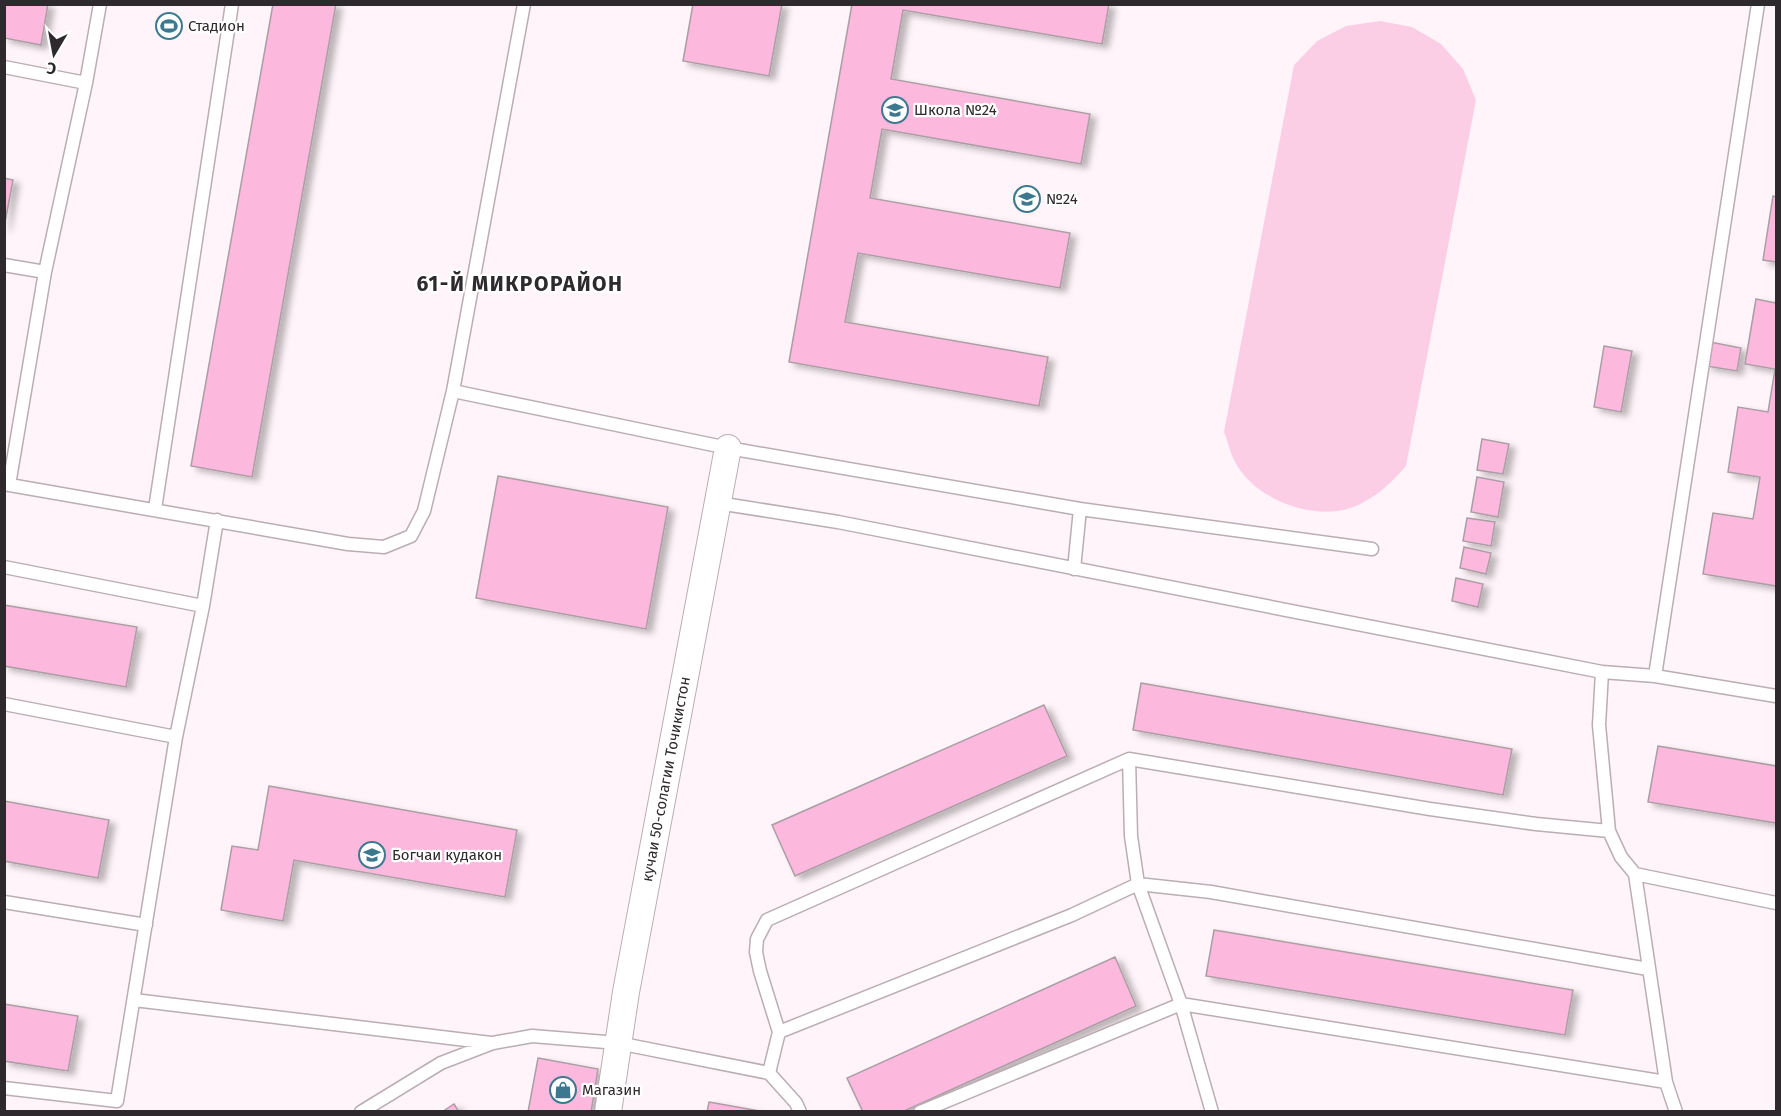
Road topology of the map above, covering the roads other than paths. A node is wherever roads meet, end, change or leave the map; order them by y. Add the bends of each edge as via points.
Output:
1 (100, 4) edge
2 (232, 4) edge
3 (524, 4) edge
4 (1758, 4) edge
5 (4, 67) edge
6 (86, 83) junction
7 (4, 265) edge
8 (45, 272) junction
9 (453, 391) junction
10 (728, 448) junction
11 (7, 485) edge
12 (718, 502) junction
13 (155, 509) junction
14 (1080, 509) junction
15 (217, 520) junction
16 (1372, 549) dead end
17 (4, 567) edge
18 (1074, 569) junction
19 (203, 606) junction
20 (1602, 672) junction
21 (1655, 676) junction
22 (1776, 696) edge
23 (4, 704) edge
24 (176, 737) junction
25 (1129, 759) junction
26 (1609, 831) junction
27 (1635, 874) junction
28 (1138, 884) junction
29 (4, 902) edge
30 (1776, 903) edge
31 (146, 925) junction
32 (1648, 969) junction
33 (134, 1000) junction
34 (1181, 1004) junction
35 (779, 1032) junction
36 (493, 1043) junction
37 (618, 1043) junction
38 (769, 1073) junction
39 (1666, 1082) junction
40 (4, 1088) edge
41 (119, 1106) edge
42 (361, 1112) edge
43 (608, 1112) edge
44 (800, 1112) edge
45 (920, 1112) edge
46 (1212, 1112) edge
47 (1676, 1112) edge

1 - 6 lane
2 - 13 lane
3 - 9 lane
4 - 21 lane
5 - 6 lane
6 - 8 lane
7 - 8 lane
8 - 11 lane
9 - 10 lane
9 - 15 lane via 424,511 411,536 384,547
10 - 12 street, кучаи 50-солагии Точикистон
10 - 14 lane
11 - 13 lane
12 - 18 lane
12 - 37 street, кучаи 50-солагии Точикистон
13 - 15 lane
14 - 16 lane
14 - 18 lane
15 - 19 lane
17 - 19 lane
18 - 20 lane
19 - 24 lane
20 - 21 lane
20 - 26 lane via 1599,725
21 - 22 lane
23 - 24 lane
24 - 31 lane
25 - 26 lane via 1430,809
25 - 28 lane via 1131,836
25 - 35 lane via 767,920 757,939 756,952
26 - 27 lane via 1621,857
27 - 30 lane
27 - 32 lane
28 - 32 lane via 1211,892
28 - 34 lane
28 - 35 lane via 1072,915
29 - 31 lane
31 - 33 lane
32 - 39 lane
33 - 36 lane
33 - 41 lane
34 - 39 lane
34 - 45 lane
34 - 46 lane
35 - 38 lane
36 - 37 lane via 532,1036
36 - 42 lane via 441,1063
37 - 38 lane
37 - 43 street, кучаи 50-солагии Точикистон
38 - 44 lane
39 - 47 lane
40 - 41 lane

